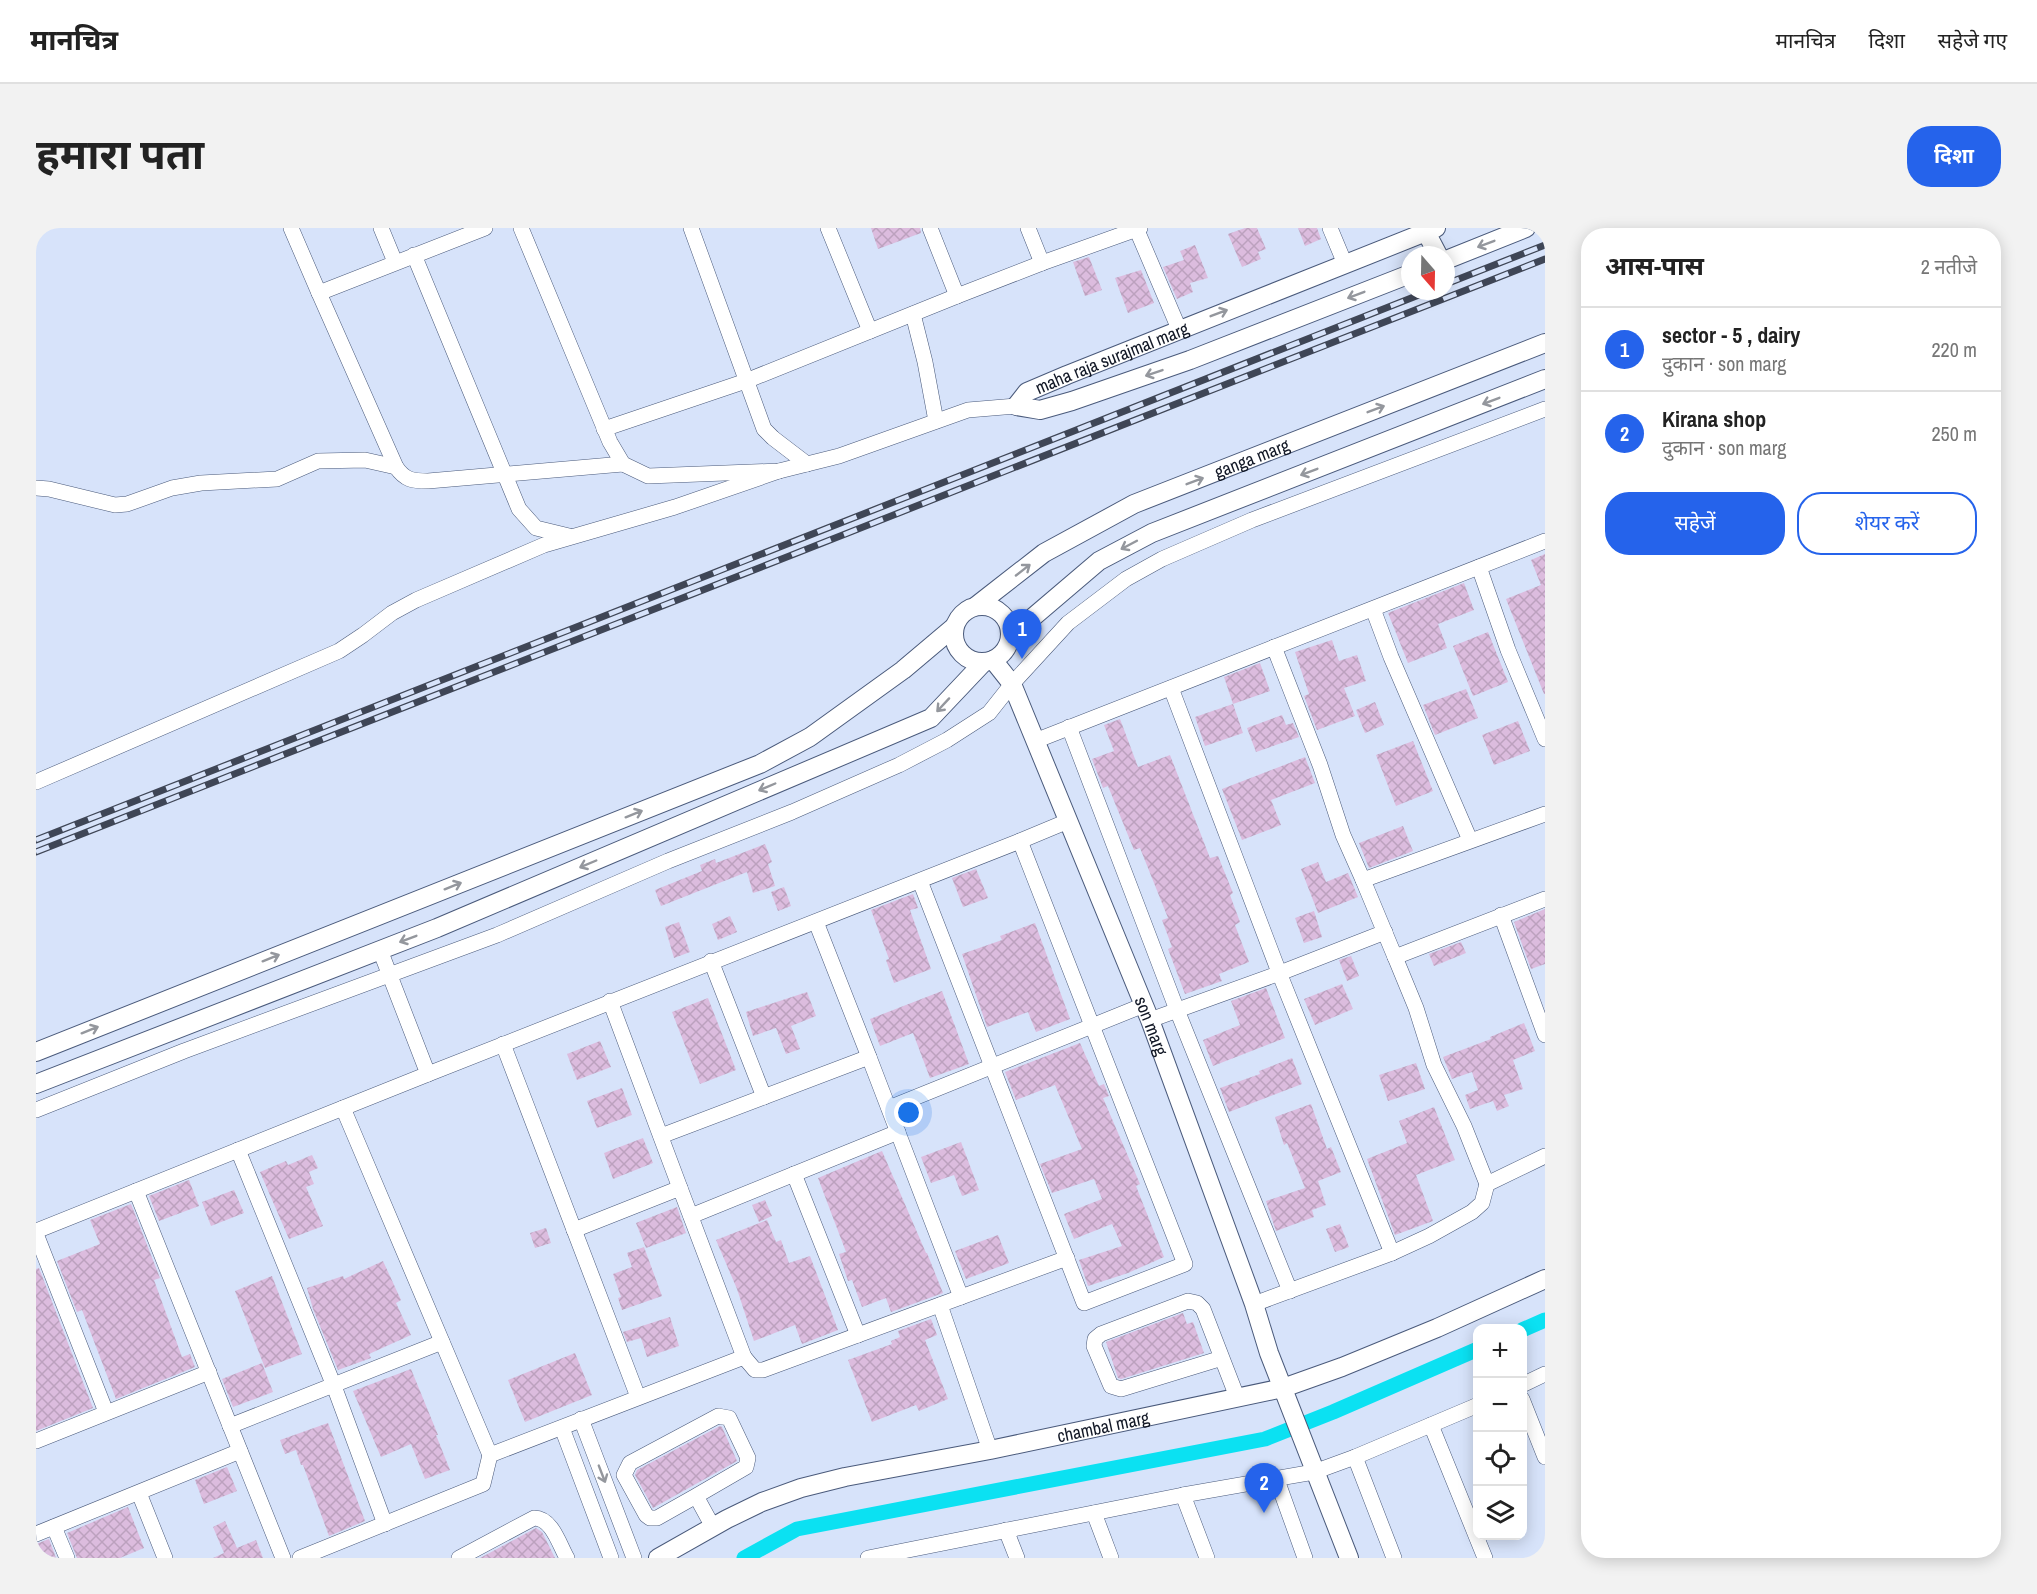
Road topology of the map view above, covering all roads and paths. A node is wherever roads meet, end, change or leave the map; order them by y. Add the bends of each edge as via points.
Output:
1 (291, 228) edge
2 (381, 228) edge
3 (485, 228) edge
4 (521, 228) edge
5 (691, 228) edge
6 (828, 228) edge
7 (930, 228) edge
8 (1028, 228) edge
9 (1138, 228) edge
10 (1330, 228) edge
11 (1526, 228) edge
12 (1429, 229) edge
13 (1435, 246) edge
14 (414, 255) junction
15 (1455, 256) edge
16 (395, 262) junction
17 (1042, 262) junction
18 (1345, 264) junction
19 (1401, 278) edge
20 (319, 293) junction
21 (957, 296) junction
22 (913, 314) junction
23 (1179, 329) junction
24 (870, 331) junction
25 (1545, 343) edge
26 (1190, 360) junction
27 (1545, 380) edge
28 (746, 381) junction
29 (1016, 406) junction
30 (1545, 409) edge
31 (936, 421) junction
32 (604, 429) junction
33 (623, 464) junction
34 (807, 464) junction
35 (396, 466) junction
36 (779, 471) junction
37 (505, 474) junction
38 (36, 488) edge
39 (569, 536) junction
40 (1545, 541) edge
41 (1479, 567) junction
42 (976, 606) junction
43 (1373, 609) junction
44 (954, 627) junction
45 (1011, 636) junction
46 (1274, 647) junction
47 (988, 662) junction
48 (1012, 684) junction
49 (1171, 688) junction
50 (1069, 727) junction
51 (1545, 739) edge
52 (1035, 741) junction
53 (36, 782) edge
54 (1545, 814) edge
55 (1068, 821) junction
56 (1470, 840) junction
57 (1020, 841) junction
58 (920, 880) junction
59 (1363, 880) junction
60 (1545, 899) edge
61 (1501, 915) junction
62 (816, 922) junction
63 (1384, 932) junction
64 (380, 950) junction
65 (1395, 957) junction
66 (711, 961) junction
67 (1280, 973) junction
68 (390, 975) junction
69 (610, 1001) junction
70 (1177, 1010) junction
71 (1147, 1012) junction
72 (1092, 1027) junction
73 (1545, 1035) edge
74 (502, 1044) junction
75 (36, 1052) edge
76 (870, 1057) junction
77 (993, 1067) junction
78 (428, 1074) junction
79 (36, 1084) edge
80 (764, 1097) junction
81 (343, 1108) junction
82 (889, 1108) junction
83 (36, 1110) edge
84 (898, 1132) junction
85 (661, 1136) junction
86 (238, 1150) junction
87 (1545, 1156) edge
88 (794, 1174) junction
89 (1487, 1184) junction
90 (680, 1188) junction
91 (136, 1191) junction
92 (691, 1216) junction
93 (574, 1230) junction
94 (36, 1233) edge
95 (1392, 1253) junction
96 (1067, 1258) junction
97 (1545, 1279) edge
98 (1290, 1291) junction
99 (961, 1296) junction
100 (1254, 1304) junction
101 (940, 1305) junction
102 (858, 1335) junction
103 (442, 1342) junction
104 (744, 1357) junction
105 (1222, 1358) junction
106 (209, 1372) junction
107 (1545, 1374) edge
108 (1527, 1383) edge
109 (334, 1386) junction
110 (1285, 1396) junction
111 (638, 1397) junction
112 (1237, 1397) junction
113 (1473, 1407) edge
114 (106, 1412) junction
115 (1527, 1412) edge
116 (581, 1419) junction
117 (1431, 1425) junction
118 (230, 1426) junction
119 (562, 1428) junction
120 (36, 1441) edge
121 (990, 1450) junction
122 (240, 1451) junction
123 (490, 1455) junction
124 (1355, 1457) junction
125 (1545, 1457) edge
126 (1312, 1466) junction
127 (1277, 1480) junction
128 (139, 1493) junction
129 (1183, 1495) junction
130 (696, 1496) junction
131 (1094, 1513) junction
132 (385, 1524) junction
133 (54, 1527) junction
134 (713, 1527) junction
135 (1006, 1530) junction
136 (36, 1534) edge
137 (921, 1553) edge
138 (67, 1558) edge
139 (165, 1558) edge
140 (283, 1558) edge
141 (300, 1558) edge
142 (459, 1558) edge
143 (567, 1558) edge
144 (611, 1558) edge
145 (634, 1558) edge
146 (658, 1558) edge
147 (868, 1558) edge
148 (1017, 1558) edge
149 (1111, 1558) edge
150 (1207, 1558) edge
151 (1305, 1558) edge
152 (1349, 1558) edge
153 (1394, 1558) edge
154 (1485, 1558) edge

1 - 20 street
2 - 16 street
3 - 14 street
4 - 32 street
5 - 28 street
6 - 24 street
7 - 21 street
8 - 17 street
9 - 17 street
9 - 23 street
10 - 18 street
11 -> 15 street
12 - 13 street
12 - 18 street, maha raja surajmal marg
14 - 16 street
14 - 37 street
16 - 20 street
17 - 21 street
23 -> 18 street, maha raja surajmal marg
19 -> 26 street, maha raja surajmal marg
20 - 35 street
21 - 22 street
22 - 24 street
22 - 31 street
23 - 26 street
23 - 29 street, maha raja surajmal marg via 1027,392
24 - 28 street
42 -> 25 street, ganga marg via 1044,553 1134,504
26 -> 29 street, maha raja surajmal marg via 1040,410
27 -> 45 street, ganga marg via 1152,533 1098,561
28 - 32 street
28 - 34 street via 764,429
29 - 31 street via 968,410
30 - 48 street via 1162,558 1126,579 1068,623
31 - 34 street
32 - 33 street
33 - 36 street via 648,476
33 - 37 street
34 - 36 street
35 - 37 street via 403,477 412,481
35 - 38 street via 365,460 318,461 277,479 201,483 115,505
36 - 39 street via 675,507
37 - 39 street via 527,520 536,528
39 - 53 street via 416,600 339,651
40 - 41 street
41 - 43 street
41 - 51 street
42 - 44 street via 959,617
42 - 45 street via 997,609 1005,616
43 - 46 street
43 - 56 street
44 - 47 street via 956,647 963,656
75 -> 44 street via 760,764 810,737 903,670
45 - 47 street via 1002,655
46 - 49 street
46 - 59 street
47 - 48 street, son marg
47 -> 64 street via 931,718
48 - 52 street, son marg
48 - 68 street via 989,713 947,741 899,765 497,935
49 - 50 street
49 - 67 street
50 - 52 street
50 - 70 street
52 - 55 street, son marg
54 - 56 street
55 - 57 street
55 - 71 street, son marg
56 - 59 street
57 - 58 street
57 - 72 street
58 - 62 street
58 - 77 street
59 - 63 street
60 - 61 street
61 - 65 street
61 - 73 street
62 - 66 street
62 - 76 street
63 - 65 street
63 - 67 street
64 - 68 street
64 - 79 street
65 - 89 street via 1434,1065
66 - 69 street
66 - 80 street
67 - 70 street
67 - 95 street
68 - 78 street
68 - 83 street
69 - 74 street
69 - 85 street
70 - 71 street
70 - 98 street
71 - 72 street
71 - 100 street, son marg
72 - 77 street
72 - 96 street via 1185,1264 1084,1302
74 - 78 street
74 - 93 street
76 - 80 street
76 - 82 street
77 - 82 street
77 - 96 street
78 - 81 street
80 - 85 street
81 - 86 street
81 - 103 street
82 - 84 street
84 - 88 street
84 - 99 street
85 - 90 street
86 - 91 street
86 - 109 street
87 - 89 street
88 - 92 street
88 - 102 street
89 - 95 street via 1482,1203 1472,1212
90 - 92 street
90 - 93 street
91 - 94 street
91 - 106 street
92 - 104 street
93 - 111 street
94 - 114 street
95 - 98 street
96 - 99 street
97 - 110 street, chambal marg via 1342,1367
98 - 100 street
99 - 101 street
100 - 110 street, son marg
101 - 102 street
101 - 121 street
102 - 104 street via 763,1370 755,1370
103 - 109 street
103 - 123 street
104 - 111 street
105 - 105 street via 1203,1309 1188,1301 1101,1334 1094,1346 1111,1386 1116,1389
105 - 112 street
106 - 114 street
106 - 118 street
107 - 108 street
109 - 118 street
109 - 132 street
110 - 112 street, chambal marg
110 - 126 street, son marg
111 - 116 street
112 - 121 street, chambal marg
113 - 117 street
114 - 120 street
115 - 125 street
116 - 119 street
116 -> 145 street
117 - 124 street
117 - 154 street
118 - 122 street
119 - 123 street
119 - 144 street
121 - 134 street, chambal marg via 844,1476 762,1502
122 - 128 street
122 - 140 street
123 - 132 street via 483,1484
124 - 126 street
124 - 153 street
126 - 127 street
126 - 152 street, son marg
127 - 129 street
127 - 151 street
128 - 133 street
128 - 139 street
129 - 131 street
129 - 150 street
130 - 130 street via 746,1467 748,1458 729,1418 718,1416 630,1463 624,1474 650,1518 657,1518
130 - 134 street
131 - 135 street
131 - 149 street
132 - 141 street
133 - 136 street
133 - 138 street
134 - 146 street, chambal marg
135 - 137 street
135 - 148 street
137 - 147 street
142 - 143 street via 534,1518 541,1518 549,1524

